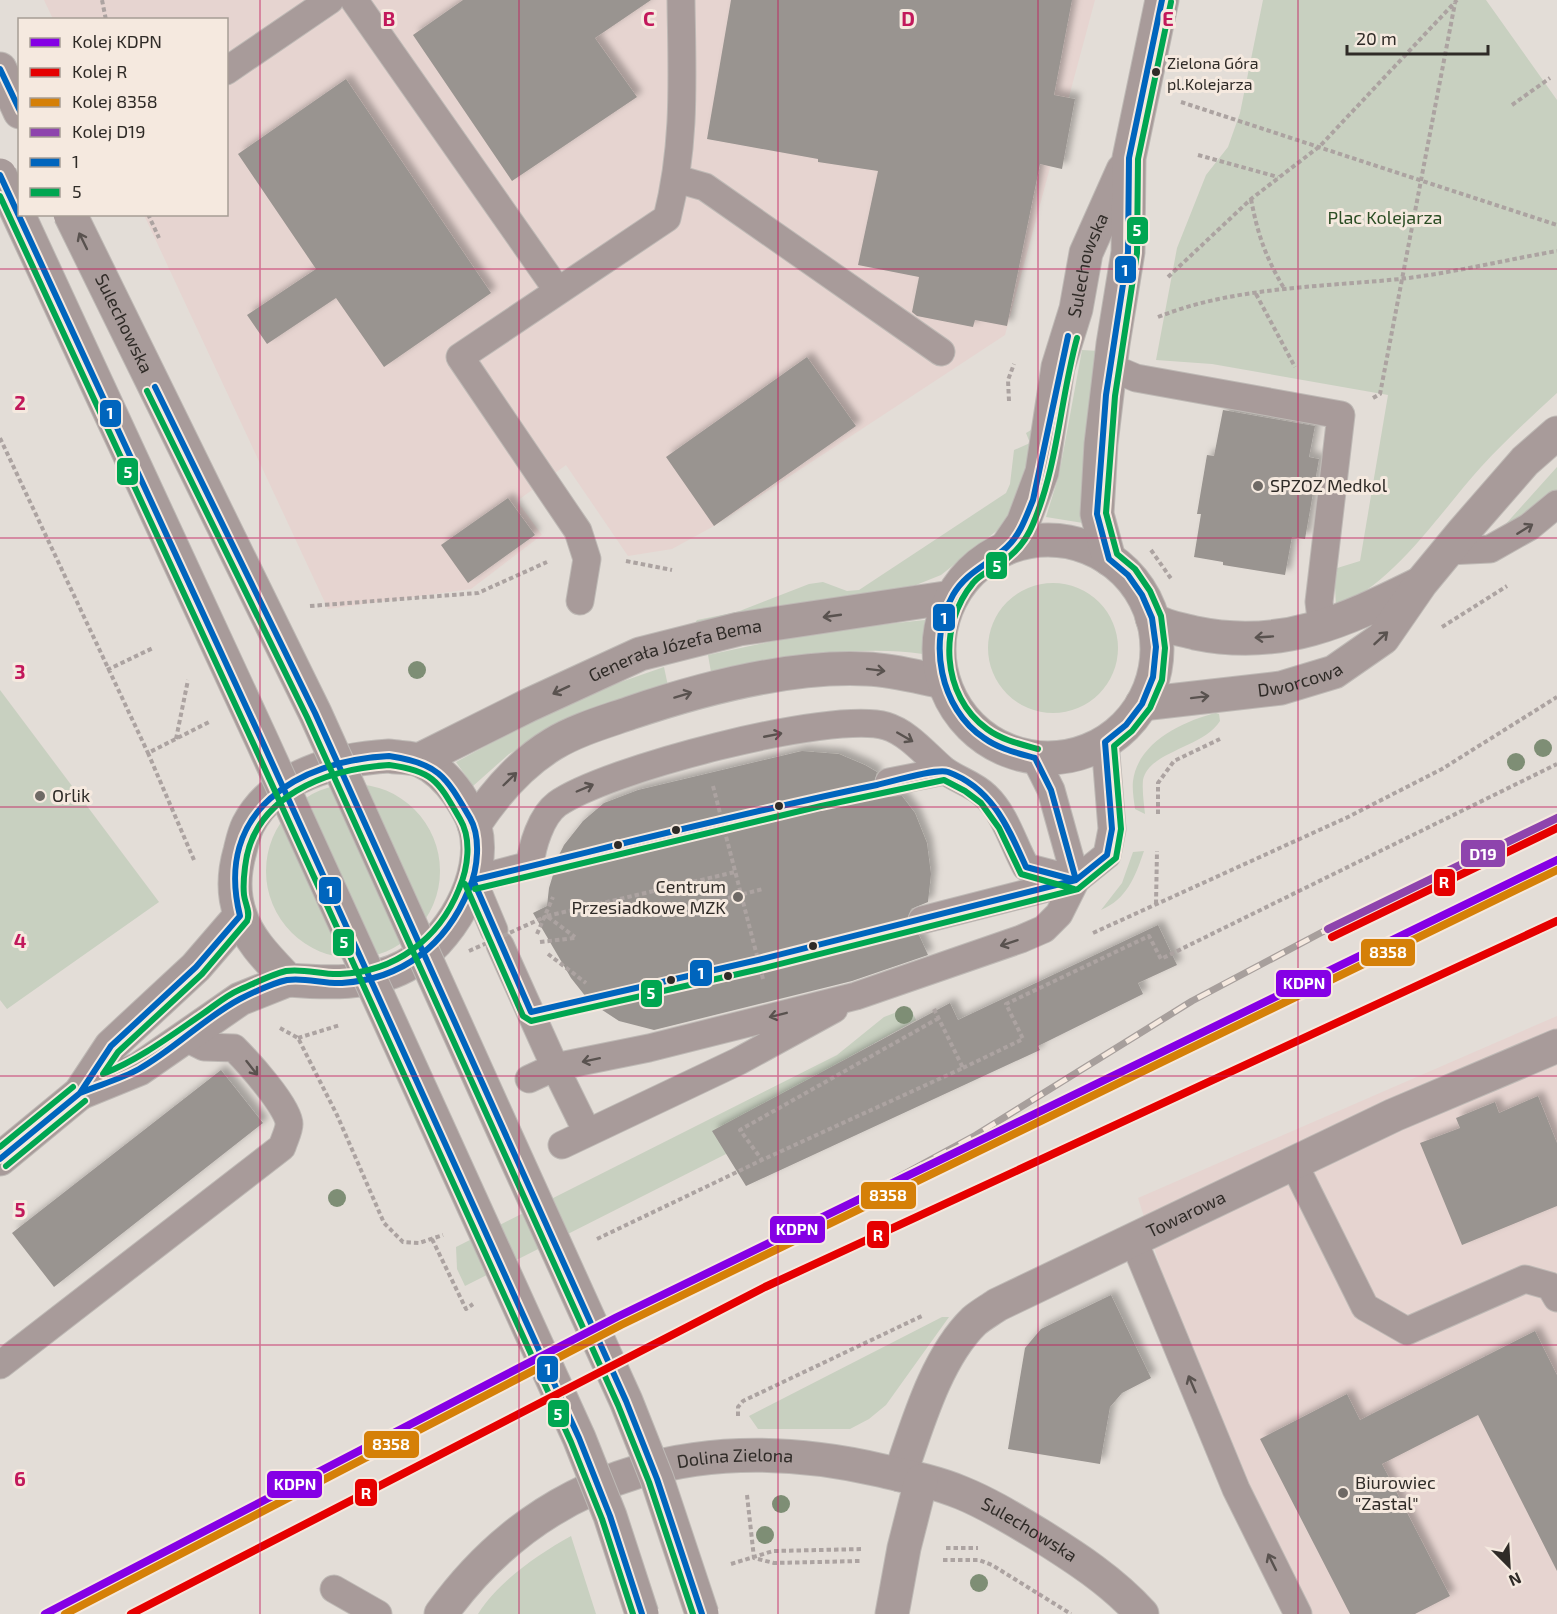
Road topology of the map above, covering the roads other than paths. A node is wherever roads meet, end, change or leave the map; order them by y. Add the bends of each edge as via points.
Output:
1 (330, 0) edge
2 (354, 0) edge
3 (681, 0) edge
4 (1162, 0) edge
5 (0, 69) edge
6 (228, 70) edge
7 (18, 109) edge
8 (1129, 158) junction
9 (0, 176) edge
10 (677, 179) junction
11 (18, 215) edge
12 (19, 216) edge
13 (71, 216) edge
14 (558, 291) junction
15 (941, 352) dead end
16 (1110, 367) junction
17 (1557, 433) edge
18 (1557, 504) edge
19 (1006, 548) junction
20 (1448, 551) junction
21 (1109, 559) junction
22 (1421, 583) junction
23 (952, 597) junction
24 (580, 601) dead end
25 (1152, 618) junction
26 (1322, 627) junction
27 (943, 682) junction
28 (1142, 704) junction
29 (1105, 742) junction
30 (1035, 758) junction
31 (419, 760) junction
32 (945, 771) junction
33 (889, 782) dead end
34 (474, 825) junction
35 (473, 880) junction
36 (1076, 880) junction
37 (240, 916) junction
38 (922, 920) dead end
39 (288, 980) junction
40 (856, 996) junction
41 (184, 1037) junction
42 (1557, 1046) edge
43 (555, 1067) junction
44 (529, 1079) dead end
45 (80, 1093) junction
46 (587, 1132) junction
47 (561, 1144) dead end
48 (0, 1159) edge
49 (1294, 1164) junction
50 (1133, 1239) junction
51 (1557, 1298) edge
52 (0, 1365) edge
53 (911, 1478) junction
54 (334, 1589) dead end
55 (378, 1614) edge
56 (441, 1614) edge
57 (642, 1614) edge
58 (702, 1614) edge
59 (891, 1614) edge
60 (1142, 1614) edge
61 (1298, 1614) edge

1 - 6 lane
2 - 14 lane
3 - 10 lane via 683,124
4 - 8 street, Sulechowska
5 - 7 street
8 - 16 street, Sulechowska via 1128,252
8 - 19 street, Sulechowska via 1086,253 1076,309 1058,367 1042,472 1023,523
9 - 11 street, bridge
10 - 14 lane via 667,218
10 - 15 lane via 705,187
12 - 57 street, bridge via 579,1438
58 -> 13 street, Sulechowska, bridge via 630,1412 315,713
14 - 24 lane via 460,357 578,531 586,559
16 - 21 street, Sulechowska via 1097,514
16 - 26 lane via 1136,378 1329,412 1319,602
17 - 20 street, Dworcowa via 1525,461
20 -> 18 lane via 1490,549 1529,527
19 - 21 street via 1032,541 1059,541 1085,547
19 - 23 street via 966,576
20 - 22 street, Dworcowa
21 - 25 street via 1128,575
22 - 26 street, Dworcowa via 1347,620
28 -> 22 street, Dworcowa via 1281,688 1334,672 1383,638
23 - 27 street via 941,624 939,654
23 -> 31 street, Generała Józefa Bema via 739,629 640,654
26 -> 25 street, Dworcowa via 1284,636 1219,638
25 - 28 street via 1156,647 1153,677
27 - 30 street via 957,710 978,734 1005,750
34 -> 27 street via 504,785 554,744 603,722 688,693 826,669 868,669
28 - 29 street via 1126,725
29 - 30 street via 1083,753
29 - 36 lane via 1112,828 1107,855
30 - 36 lane via 1051,790
31 - 34 street via 448,780
31 - 37 street via 389,756 354,758 312,771 276,792 247,826 236,864
32 - 33 lane
35 -> 32 lane via 530,865 533,842 555,806 578,791 645,767 762,737 855,723 886,726 916,744
32 - 36 lane via 988,797 1007,824 1026,867
34 - 35 street via 477,843
35 - 39 street via 461,909 435,945 405,966 342,983
35 - 43 lane
36 - 38 lane
36 -> 40 lane via 1059,914 1044,929
37 - 39 street via 252,938
37 - 45 street via 195,967 111,1046
39 - 41 street via 240,999
40 -> 43 lane via 649,1048
40 - 46 lane via 802,1029
41 - 45 street via 139,1069
41 -> 52 lane via 204,1047 234,1048 285,1111 289,1123 282,1147
42 - 49 street, Towarowa via 1394,1115
43 - 44 lane
43 - 46 lane
45 - 48 street
46 - 47 lane
49 - 50 street, Towarowa
49 - 51 lane via 1365,1307 1407,1331 1525,1279 1550,1286
50 - 53 street, Towarowa via 997,1305 974,1322 941,1369 925,1402
61 -> 50 lane via 1236,1489
53 - 56 street, Dolina Zielona via 825,1459 742,1455 696,1458 635,1472 575,1497 508,1542 478,1568
53 - 59 street, Towarowa via 904,1548
53 - 60 street, Sulechowska via 959,1491 992,1506 1084,1562
54 - 55 lane

